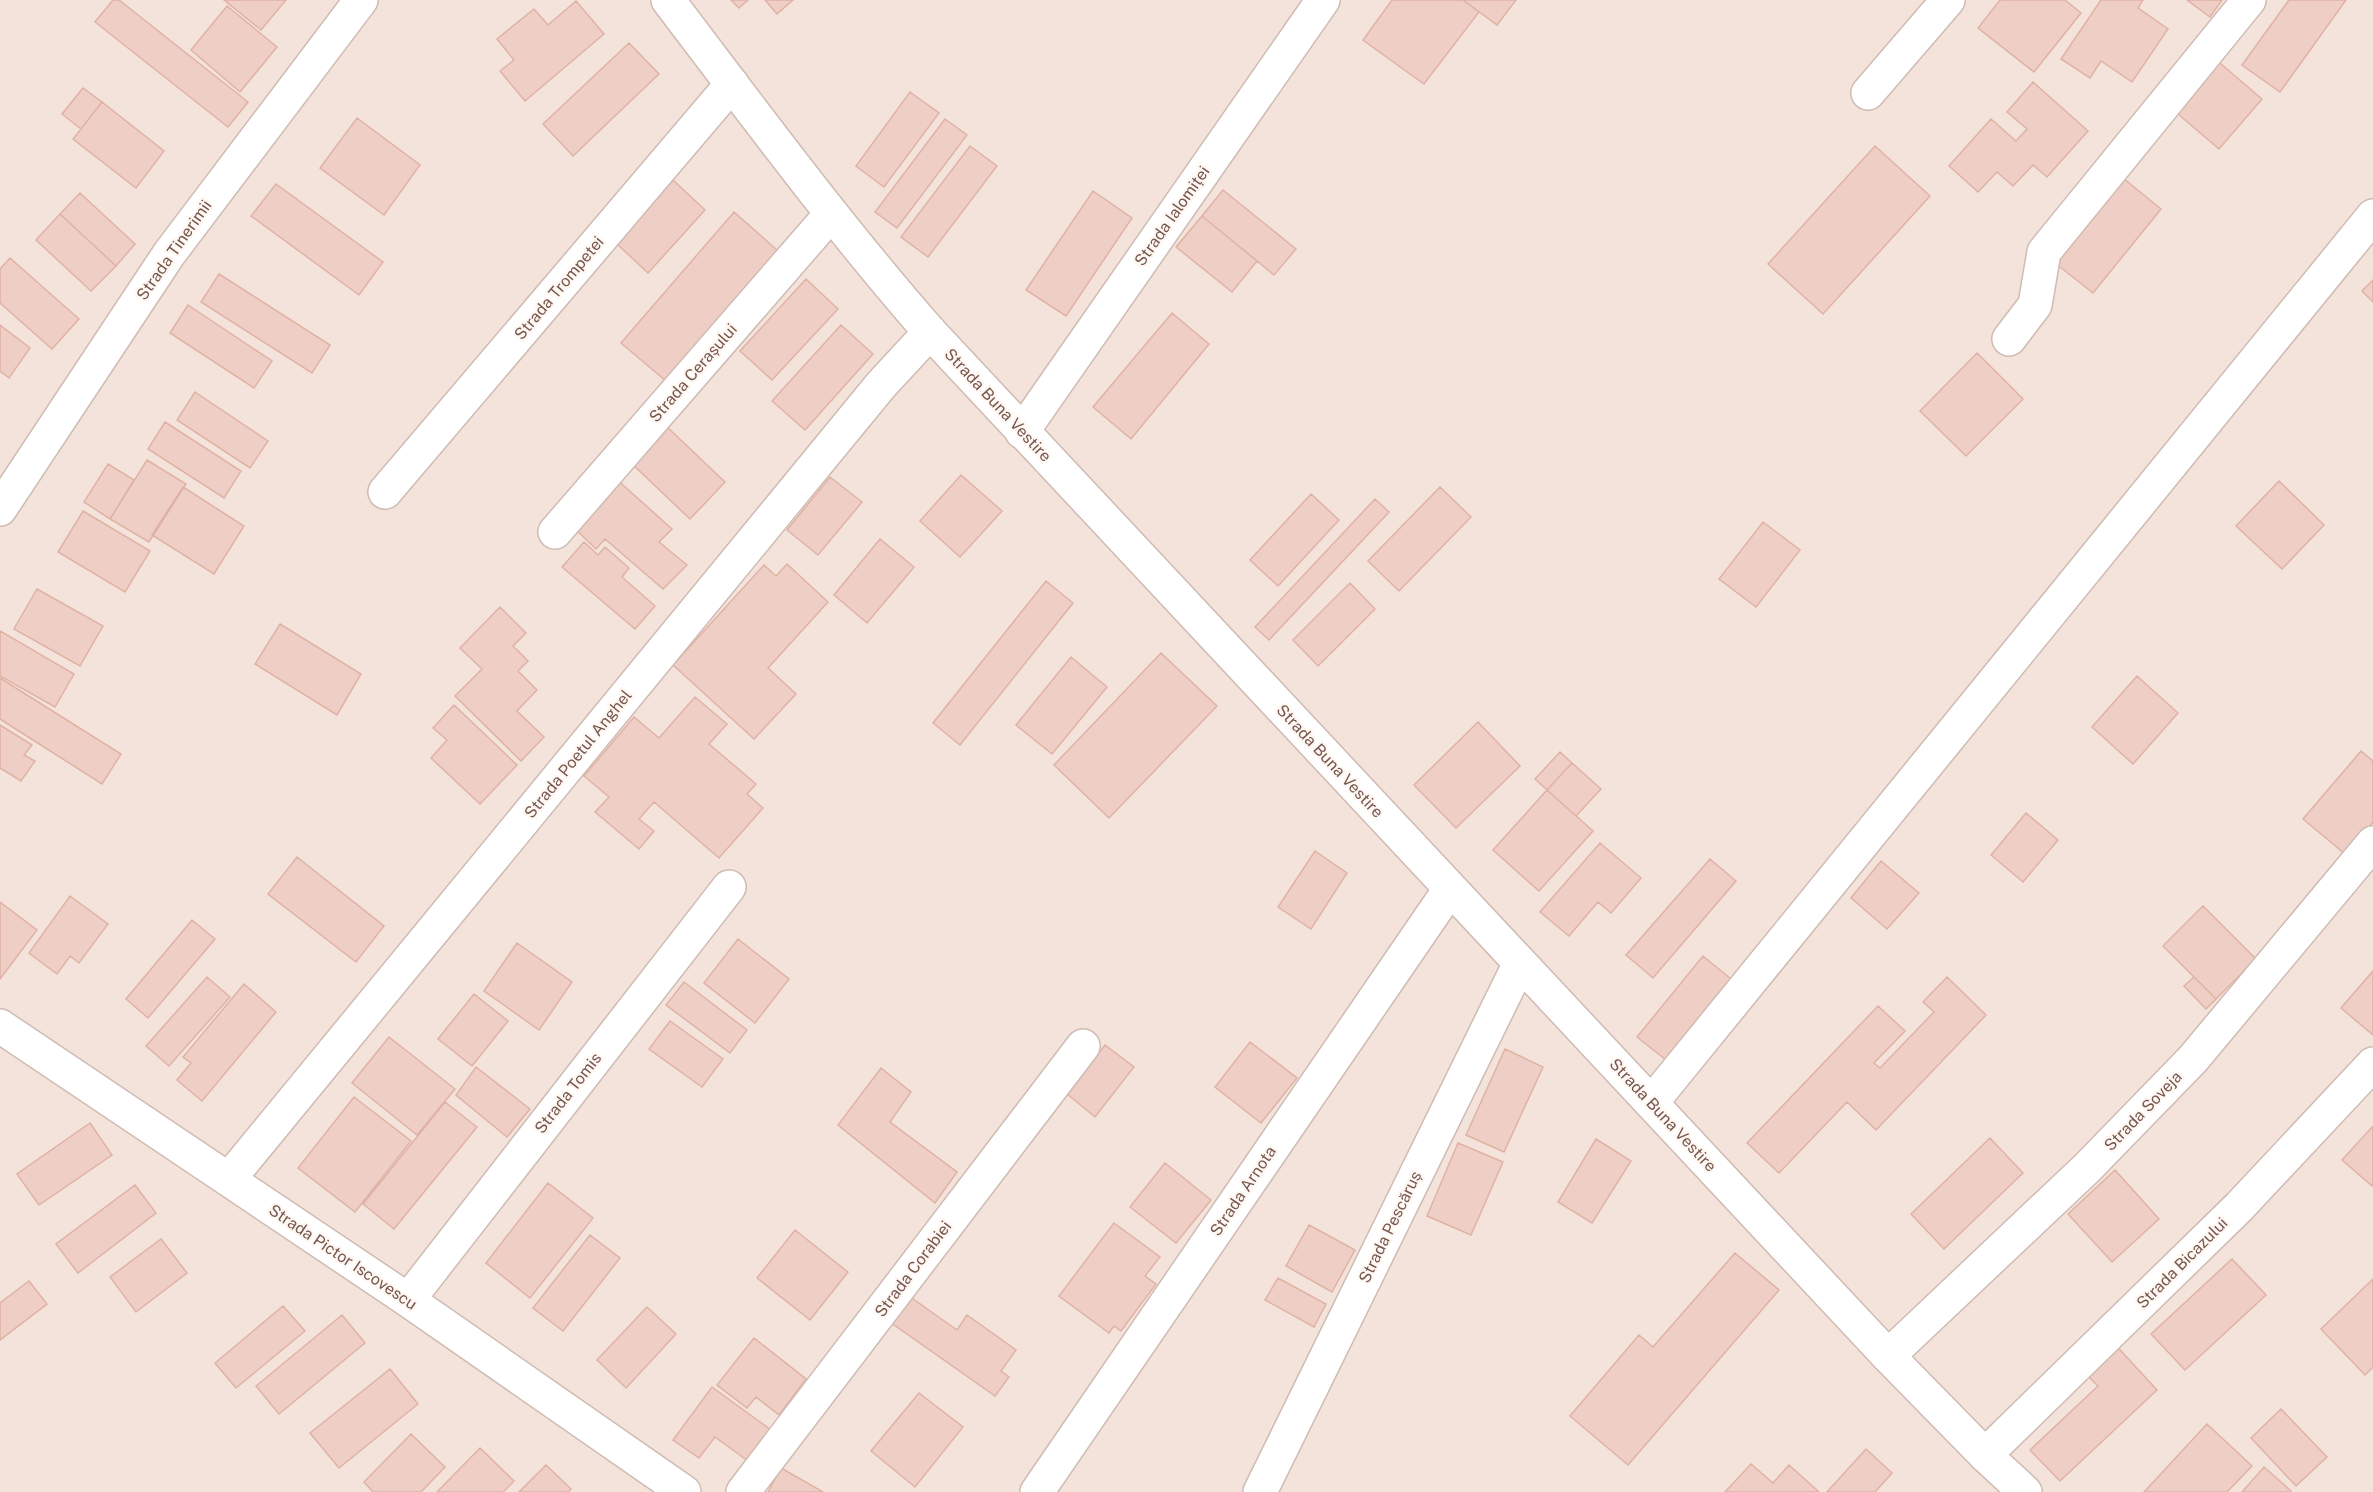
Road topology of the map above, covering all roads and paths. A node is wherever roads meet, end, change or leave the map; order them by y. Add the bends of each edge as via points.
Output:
1 (361, 0) edge
2 (668, 0) edge
3 (1323, 0) edge
4 (1948, 0) edge
5 (2249, 0) edge
6 (732, 84) junction
7 (1868, 93) dead end
8 (831, 214) junction
9 (2373, 216) edge
10 (930, 332) junction
11 (2009, 339) dead end
12 (1022, 432) junction
13 (385, 492) dead end
14 (0, 509) edge
15 (555, 532) dead end
16 (2373, 843) edge
17 (729, 887) dead end
18 (1450, 889) junction
19 (1520, 963) junction
20 (0, 1026) edge
21 (1083, 1046) dead end
22 (2373, 1064) edge
23 (1652, 1102) junction
24 (229, 1179) junction
25 (408, 1300) junction
26 (1888, 1356) junction
27 (1985, 1455) junction
28 (684, 1492) edge
29 (743, 1492) edge
30 (1036, 1492) edge
31 (1260, 1492) edge
32 (2025, 1492) edge

1 - 14 street, Strada Tinerimii via 169,254
2 - 6 street, Strada Buna Vestire
3 - 12 street, Strada Ialomiței
4 - 7 street
5 - 11 street via 2044,252 2035,305
6 - 8 street, Strada Buna Vestire
6 - 13 street, Strada Trompetei
8 - 10 street, Strada Buna Vestire
8 - 15 street, Strada Cerașului
9 - 23 street
10 - 12 street, Strada Buna Vestire
10 - 24 street, Strada Poetul Anghel via 874,394
12 - 18 street, Strada Buna Vestire
16 - 26 street, Strada Soveja via 2193,1059 2087,1168
17 - 25 street, Strada Tomis
18 - 19 street, Strada Buna Vestire
18 - 30 street, Strada Arnota
19 - 23 street, Strada Buna Vestire
19 - 31 street, Strada Pescăruș
20 - 24 street, Strada Pictor Iscovescu
21 - 29 street, Strada Corabiei
22 - 27 street, Strada Bicazului via 2239,1207
23 - 26 street, Strada Buna Vestire
24 - 25 street, Strada Pictor Iscovescu
25 - 28 street, Strada Pictor Iscovescu
26 - 27 street, Strada Buna Vestire
27 - 32 street, Strada Buna Vestire

